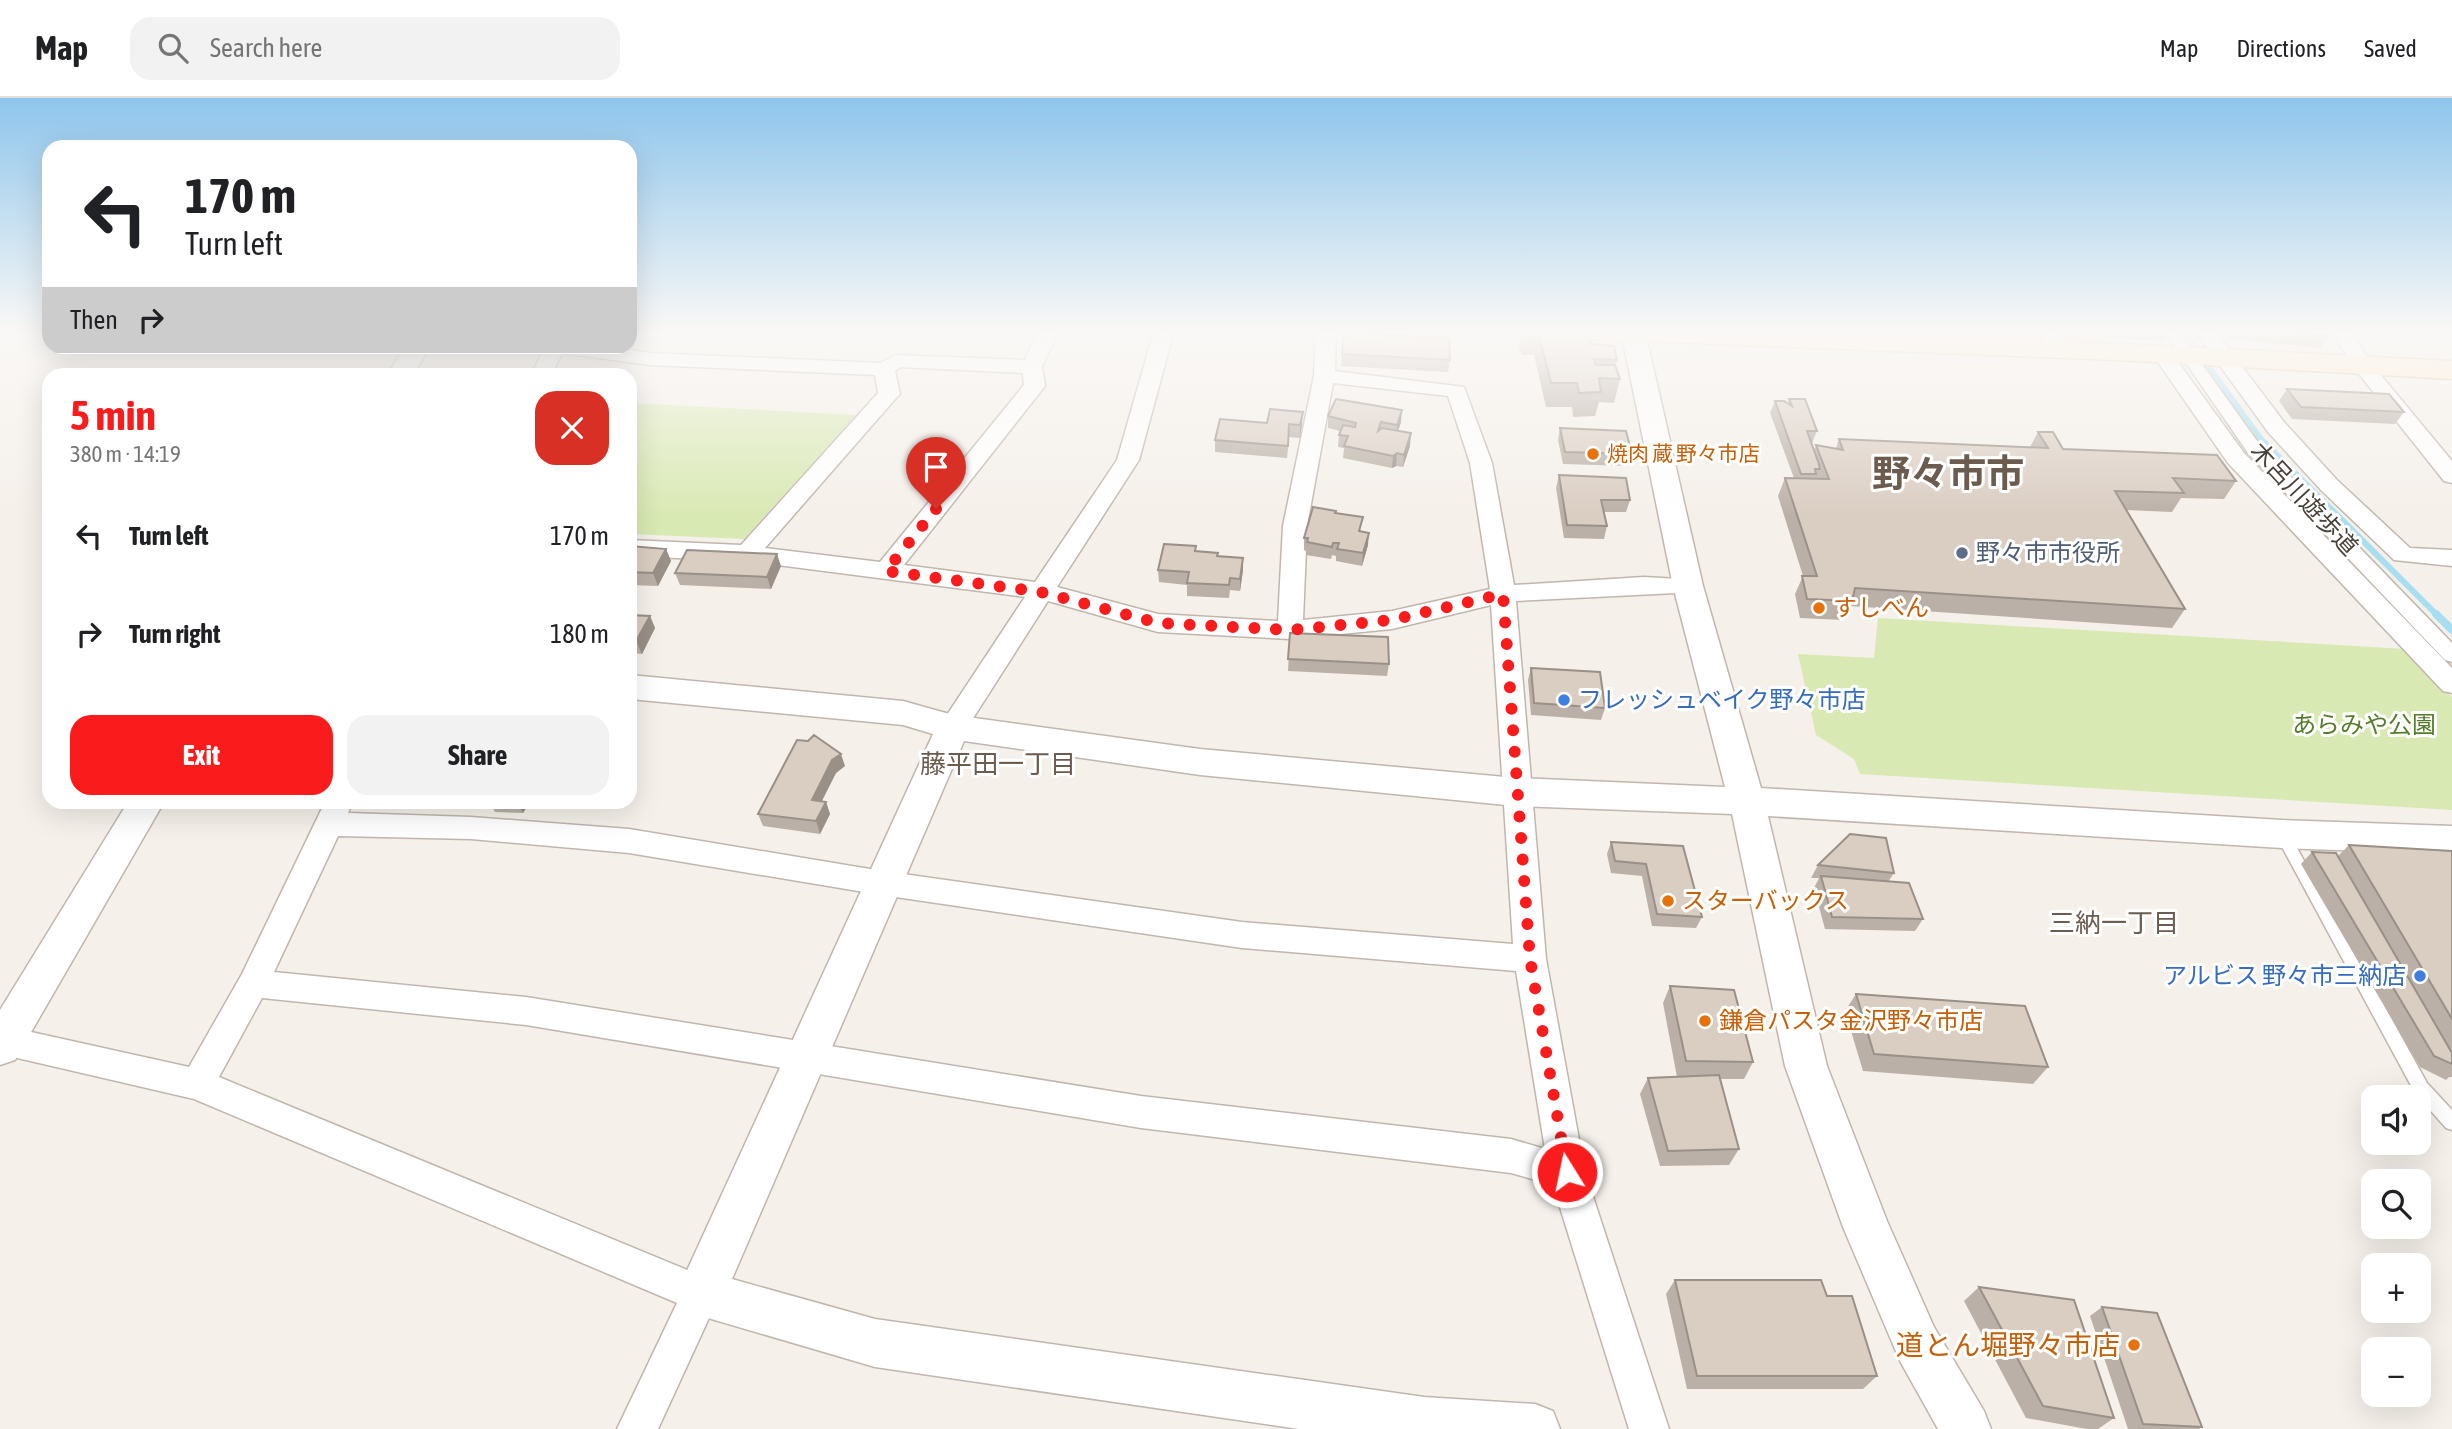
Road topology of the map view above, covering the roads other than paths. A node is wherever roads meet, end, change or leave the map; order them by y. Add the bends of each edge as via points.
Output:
1 (889, 393) edge
2 (1029, 393) edge
3 (1147, 393) edge
4 (1321, 393) edge
5 (1458, 393) edge
6 (1647, 393) edge
7 (2210, 393) edge
8 (2220, 393) edge
9 (2240, 393) edge
10 (2385, 393) edge
11 (2452, 476) edge
12 (637, 548) edge
13 (747, 553) junction
14 (2452, 558) edge
15 (886, 571) junction
16 (1688, 586) junction
17 (1041, 592) junction
18 (1503, 594) junction
19 (1290, 630) junction
20 (2452, 655) edge
21 (2452, 684) edge
22 (637, 687) edge
23 (953, 727) junction
24 (1516, 792) junction
25 (1747, 801) junction
26 (142, 809) edge
27 (334, 813) edge
28 (2282, 834) junction
29 (2452, 840) edge
30 (882, 883) junction
31 (1530, 959) junction
32 (253, 983) junction
33 (2, 1044) edge
34 (805, 1056) junction
35 (197, 1084) junction
36 (2452, 1122) edge
37 (1567, 1172) junction
38 (701, 1294) junction
39 (1425, 1425) edge
40 (637, 1429) edge
41 (1535, 1429) edge
42 (1649, 1429) edge
43 (1966, 1429) edge

1 - 13 street
2 - 15 street
3 - 17 street via 1128,460
4 - 19 street via 1295,526
5 - 18 street via 1481,463
6 - 16 street
7 - 21 street via 2236,458
8 - 20 street, 木呂川遊歩道 via 2254,449
9 - 14 street via 2403,555
10 - 11 street
12 - 13 street
13 - 15 street
15 - 17 street
16 - 18 street
16 - 25 street
17 - 19 street via 1158,623
17 - 23 street
18 - 19 street via 1392,620
18 - 24 street
22 - 23 street via 903,713
23 - 24 street via 1200,762
23 - 30 street
24 - 25 street
24 - 31 street
25 - 28 street
25 - 43 street via 1806,1066 1866,1227 1917,1345
26 - 33 street
27 - 30 street via 629,841
27 - 32 street
28 - 29 street
28 - 36 lane via 2421,1088
30 - 31 street via 1242,935
30 - 34 street
31 - 37 street
32 - 34 street via 526,1011
32 - 35 street
33 - 35 street
34 - 37 street via 1141,1112 1511,1156
34 - 38 street
35 - 38 street
37 - 42 street
38 - 39 street via 875,1343
38 - 40 street
39 - 41 street

